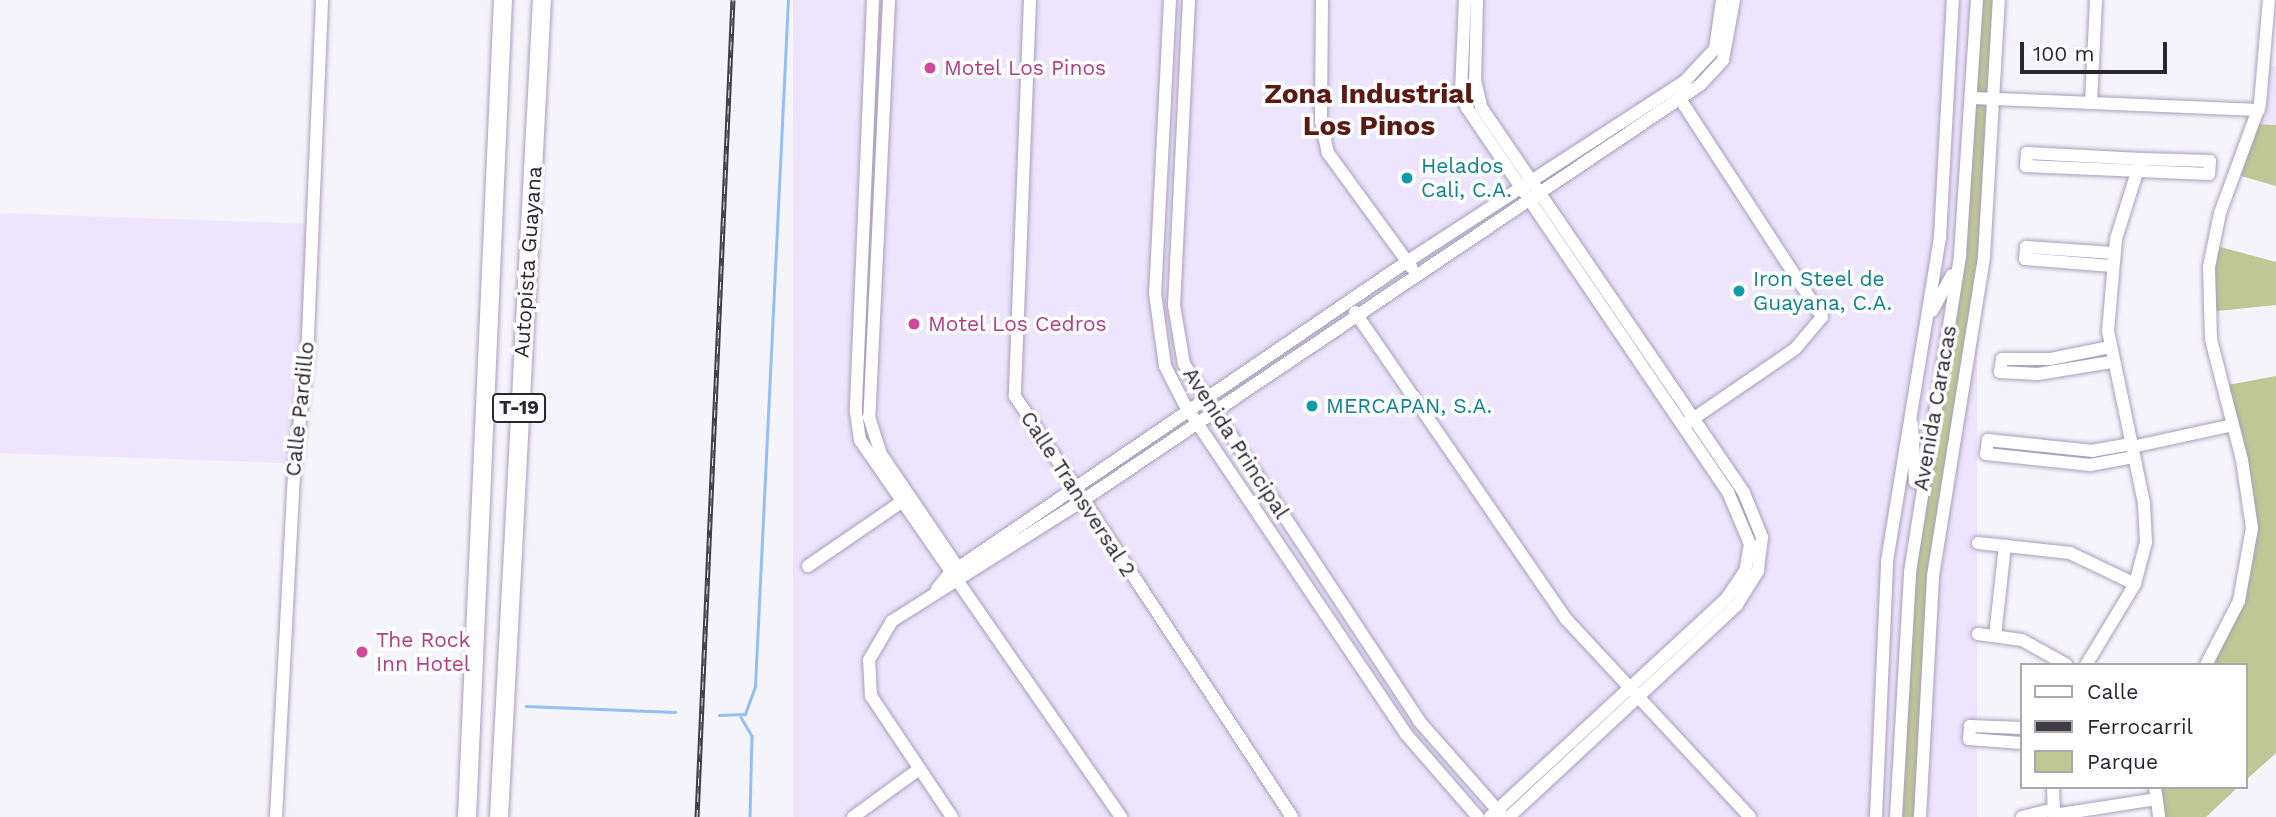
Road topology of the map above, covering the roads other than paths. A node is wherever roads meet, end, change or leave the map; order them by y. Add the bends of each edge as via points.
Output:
1 (322, 0) edge
2 (503, 0) edge
3 (542, 0) edge
4 (873, 0) edge
5 (889, 0) edge
6 (1030, 0) edge
7 (1170, 0) edge
8 (1189, 0) edge
9 (1322, 0) edge
10 (1465, 0) edge
11 (1477, 0) edge
12 (1722, 0) edge
13 (1734, 0) edge
14 (1953, 0) edge
15 (1977, 0) edge
16 (1999, 0) edge
17 (2096, 0) edge
18 (2269, 0) edge
19 (872, 16) junction
20 (888, 17) junction
21 (1973, 98) junction
22 (1478, 99) junction
23 (1680, 99) junction
24 (1995, 99) junction
25 (1464, 102) junction
26 (2091, 103) junction
27 (2259, 110) junction
28 (1601, 145) junction
29 (2139, 165) junction
30 (1533, 191) junction
31 (863, 235) junction
32 (878, 235) junction
33 (1960, 256) junction
34 (2113, 259) junction
35 (1408, 261) junction
36 (1417, 277) junction
37 (1348, 304) junction
38 (1930, 314) junction
39 (1358, 316) junction
40 (1174, 318) junction
41 (1156, 320) junction
42 (1158, 340) junction
43 (1176, 340) junction
44 (858, 342) junction
45 (872, 342) junction
46 (2110, 347) junction
47 (2111, 362) junction
48 (1205, 400) junction
49 (862, 411) junction
50 (1189, 411) junction
51 (1213, 413) junction
52 (1911, 413) junction
53 (1688, 422) junction
54 (1198, 423) junction
55 (2233, 425) junction
56 (2132, 450) junction
57 (1074, 489) junction
58 (904, 500) junction
59 (1082, 501) junction
60 (1916, 522) junction
61 (1978, 543) dead end
62 (2005, 546) junction
63 (808, 566) dead end
64 (959, 578) junction
65 (2134, 584) junction
66 (1978, 634) dead end
67 (1995, 636) junction
68 (2064, 663) edge
69 (2087, 663) edge
70 (2207, 663) edge
71 (1386, 672) junction
72 (1371, 683) junction
73 (1634, 693) junction
74 (1413, 711) junction
75 (1397, 722) junction
76 (2021, 728) edge
77 (2021, 743) edge
78 (919, 769) junction
79 (2053, 789) edge
80 (2155, 793) edge
81 (2054, 814) edge
82 (1500, 815) edge
83 (276, 817) edge
84 (467, 817) edge
85 (499, 817) edge
86 (853, 817) edge
87 (952, 817) edge
88 (1121, 817) edge
89 (1292, 817) edge
90 (1478, 817) edge
91 (1750, 817) edge
92 (1876, 817) edge
93 (1896, 817) edge
94 (1920, 817) edge
95 (2022, 817) edge
96 (2159, 817) edge

1 - 83 street, Calle Pardillo via 307,359 293,470
2 - 84 highway, Autopista Guayana / T-19
3 - 85 highway, Autopista Guayana / T-19
4 - 19 street
5 - 20 street
6 - 57 street, Calle Transversal 2 via 1012,377 1024,414
7 - 41 street, Avenida Principal
8 - 40 street, Avenida Principal
9 - 35 street via 1321,121 1328,152 1349,189
10 - 25 street
11 - 22 street
12 - 28 street via 1719,40 1707,60
13 - 23 street via 1719,67
14 - 38 street via 1946,175
15 - 21 street, Avenida Caracas
16 - 24 street, Avenida Caracas
17 - 26 street
18 - 27 street
19 - 20 street
19 - 31 street
20 - 32 street
21 - 24 street
21 - 33 street, Avenida Caracas
22 - 25 street
22 - 30 street
23 - 28 street
23 - 53 street via 1822,317 1796,349
24 - 26 street
24 - 94 street, Avenida Caracas via 1981,277 1934,564
25 - 30 street
26 - 27 street
27 - 55 street via 2220,213 2209,267 2211,339
28 - 30 street
29 - 29 street via 2210,161 2209,174
29 - 29 street via 2026,166 2026,153
29 - 34 street
30 - 35 street
30 - 36 street
30 - 53 street
31 - 32 street
31 - 44 street
32 - 45 street
33 - 38 street
33 - 60 street, Avenida Caracas
34 - 34 street via 2026,247 2025,259
34 - 46 street
35 - 36 street
35 - 37 street
36 - 39 street
37 - 39 street
37 - 48 street
38 - 52 street
39 - 51 street
39 - 73 street via 1556,607
40 - 41 street
40 - 43 street, Avenida Principal
41 - 42 street, Avenida Principal
42 - 43 street
42 - 50 street, Avenida Principal
43 - 48 street, Avenida Principal
44 - 45 street
44 - 49 street
45 - 49 street
46 - 47 street
46 - 47 street via 2051,359 2002,359 2000,372 2038,374
47 - 56 street
48 - 50 street
48 - 51 street, Avenida Principal
49 - 58 street via 864,449
50 - 54 street, Avenida Principal
50 - 57 street
51 - 54 street
51 - 71 street, Avenida Principal
52 - 60 street
52 - 92 street via 1887,561
53 - 73 street via 1749,534 1740,582 1709,623
54 - 59 street
54 - 72 street, Avenida Principal
55 - 56 street
55 - 70 street via 2248,492 2251,546 2239,601
56 - 56 street via 2093,451 1988,440 1986,454 2091,465
56 - 65 street via 2146,516
57 - 59 street, Calle Transversal 2
57 - 64 street
58 - 63 street
58 - 64 street
59 - 64 street
59 - 89 street, Calle Transversal 2
60 - 93 street, Avenida Caracas
61 - 62 street
62 - 65 street via 2082,557
62 - 67 street
64 - 78 street via 885,629 868,674 876,705
64 - 88 street
65 - 69 street
66 - 67 street
67 - 68 street via 2032,644
71 - 72 street
71 - 74 street, Avenida Principal
72 - 75 street, Avenida Principal
73 - 82 street
73 - 91 street
74 - 75 street
74 - 82 street, Avenida Principal
75 - 90 street, Avenida Principal
76 - 77 street via 1970,726 1969,739
78 - 86 street
78 - 87 street
79 - 81 street
80 - 81 street
80 - 96 street
81 - 95 street

